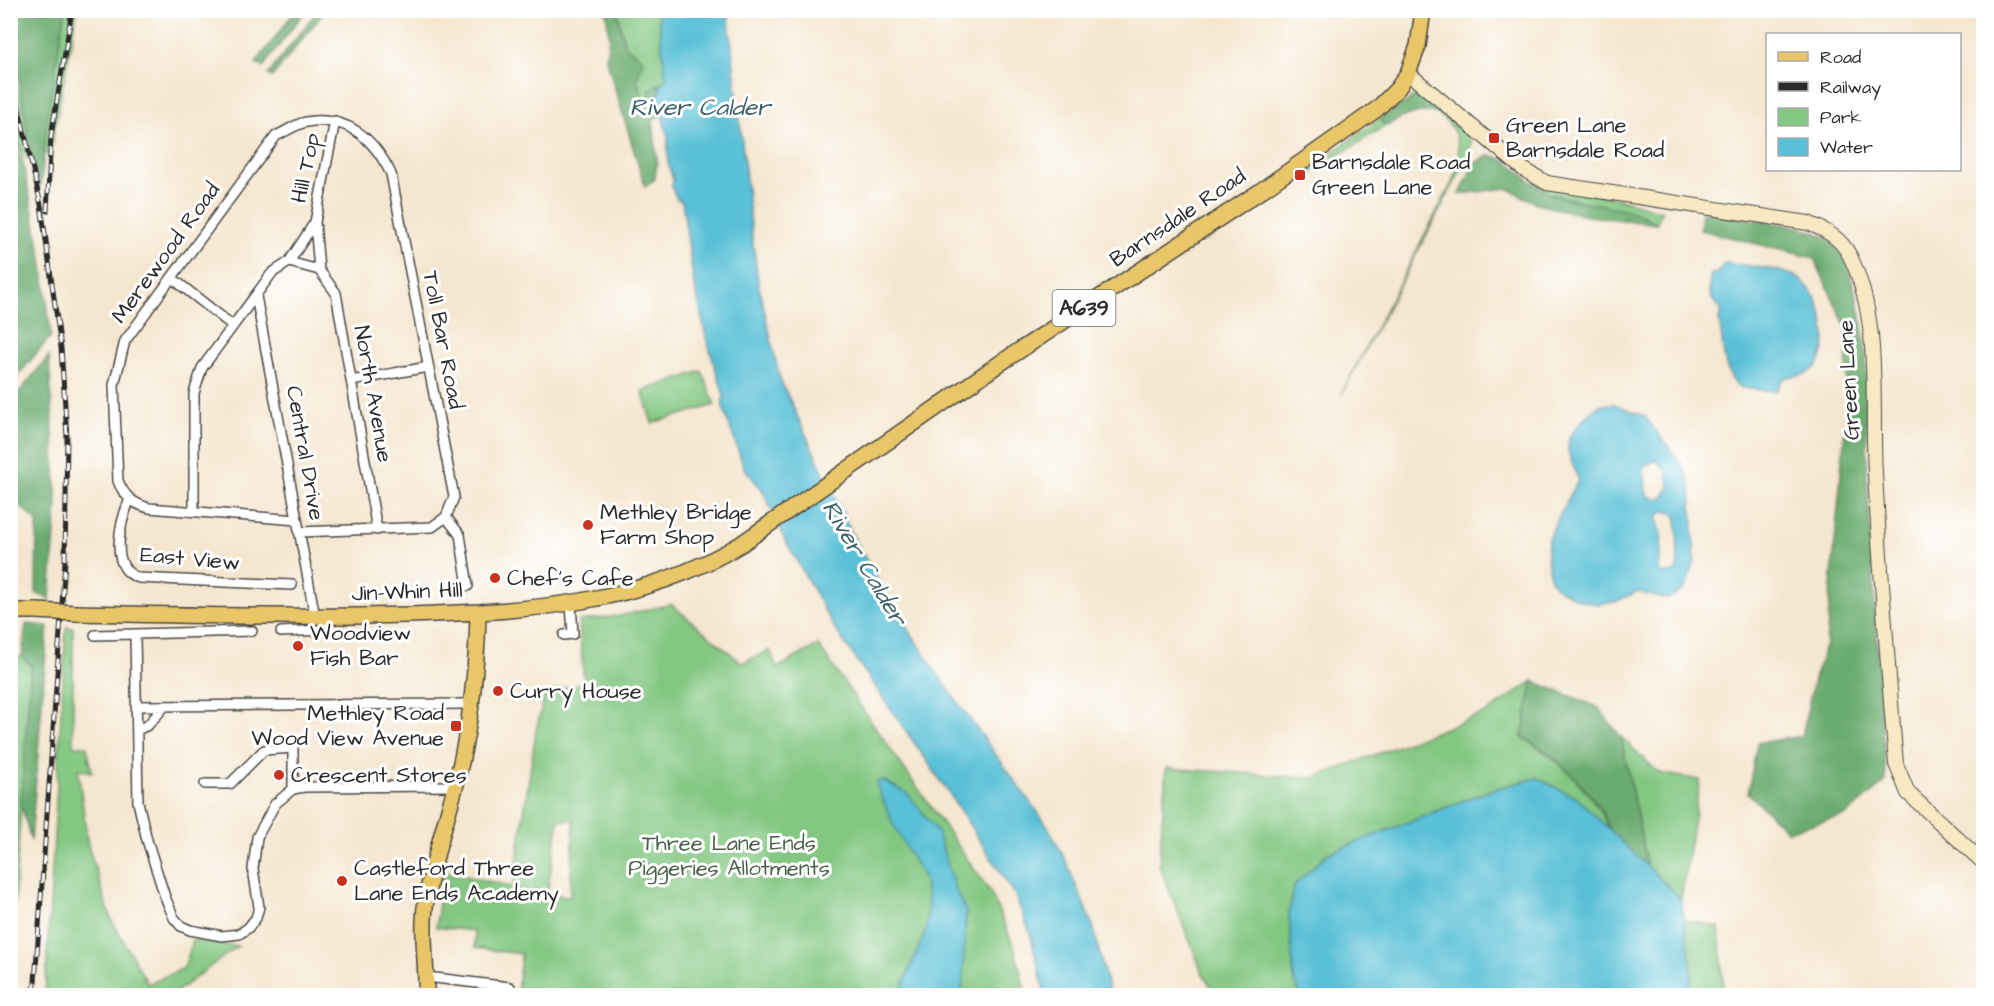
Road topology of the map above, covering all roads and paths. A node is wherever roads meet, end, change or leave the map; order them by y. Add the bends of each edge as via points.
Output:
1 (1423, 10) edge
2 (1408, 74) junction
3 (335, 121) junction
4 (315, 222) junction
5 (289, 262) junction
6 (319, 270) junction
7 (172, 278) junction
8 (256, 296) junction
9 (233, 326) junction
10 (428, 367) junction
11 (351, 381) junction
12 (130, 499) junction
13 (194, 511) junction
14 (446, 517) junction
15 (297, 519) junction
16 (763, 529) joint
17 (377, 530) junction
18 (299, 532) junction
19 (292, 585) dead end
20 (468, 586) dead end
21 (571, 604) junction
22 (10, 611) edge
23 (478, 612) junction
24 (322, 617) junction
25 (252, 631) dead end
26 (282, 632) dead end
27 (135, 634) junction
28 (95, 635) dead end
29 (564, 635) dead end
30 (471, 704) junction
31 (137, 706) junction
32 (164, 706) junction
33 (137, 730) junction
34 (205, 784) dead end
35 (455, 786) junction
36 (293, 789) junction
37 (1983, 863) edge
38 (427, 977) junction
39 (426, 996) edge
40 (509, 996) edge

1 - 2 main road, Barnsdale Road / A639 via 1418,46
2 - 16 main road, Barnsdale Road / A639 via 1388,99 1347,130 996,366
2 - 37 street, Green Lane via 1523,169 1547,183 1808,223 1834,235 1850,255 1870,332 1876,484 1896,764 1901,782 1920,807
3 - 4 street, Hill Top
3 - 7 street, Merewood Road via 305,122 276,136
3 - 10 street, Toll Bar Road via 359,130 380,151 391,174
4 - 5 street, Hill Top
4 - 6 street, Hill Top
5 - 6 street
5 - 8 street, Hill Top via 272,273
6 - 11 street, North Avenue via 336,293
7 - 9 street
7 - 12 street, Merewood Road via 125,341 114,385 118,482
8 - 9 street, Hill Top
8 - 15 street, Central Drive
9 - 13 street, Hill Top via 202,368 194,393
10 - 11 street
10 - 14 street, Toll Bar Road via 454,497
11 - 17 street, North Avenue
12 - 13 street via 149,508
12 - 19 street, East View via 121,520 120,563 130,575
13 - 15 street
14 - 17 street via 432,527
14 - 20 street via 460,535
15 - 18 street, Central Drive
16 - 21 main road, Jin-Whin Hill / A639 via 706,564 661,583
17 - 18 street
18 - 24 street, Central Drive
21 - 23 main road, Jin-Whin Hill / A639
21 - 29 street via 573,634
22 - 24 main road, Jin-Whin Hill / A639, bridge
23 - 24 main road, Jin-Whin Hill / A639
23 - 30 main road
24 - 26 street via 323,630
25 - 27 street
27 - 28 street
27 - 31 street
30 - 32 street
30 - 35 main road
31 - 32 street
31 - 33 street
32 - 33 street via 148,725
33 - 36 street via 138,802 147,840 174,918 190,930 222,936 239,934 256,918 256,837 275,804
34 - 36 street via 230,784 264,750 293,748
35 - 36 street
35 - 38 main road via 427,896 423,927
38 - 39 main road
38 - 40 street via 510,987

